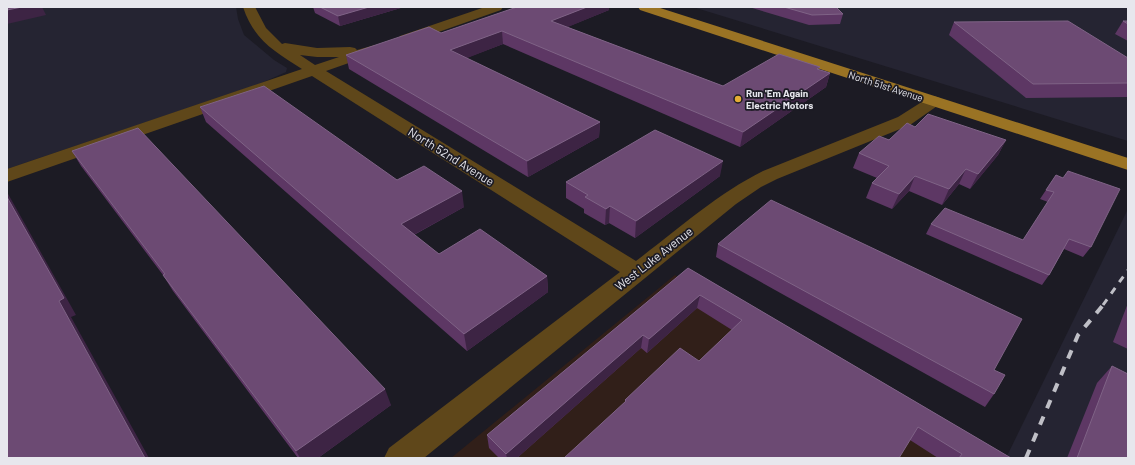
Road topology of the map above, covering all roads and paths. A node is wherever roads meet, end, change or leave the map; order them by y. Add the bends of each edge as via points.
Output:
1 (249, 7) edge
2 (497, 7) edge
3 (644, 7) edge
4 (267, 40) junction
5 (391, 42) junction
6 (314, 71) junction
7 (934, 101) junction
8 (1128, 164) edge
9 (7, 176) edge
10 (637, 272) junction
11 (400, 458) edge

1 - 4 street, North 52nd Avenue
2 - 5 street
3 - 7 main road, North 51st Avenue
4 - 5 street via 295,50 330,53
4 - 6 street, North 52nd Avenue
5 - 6 street
6 - 9 street
6 - 10 street, North 52nd Avenue
7 - 8 main road, North 51st Avenue
7 - 10 street, West Luke Avenue via 904,120 754,183
10 - 11 street, West Luke Avenue

